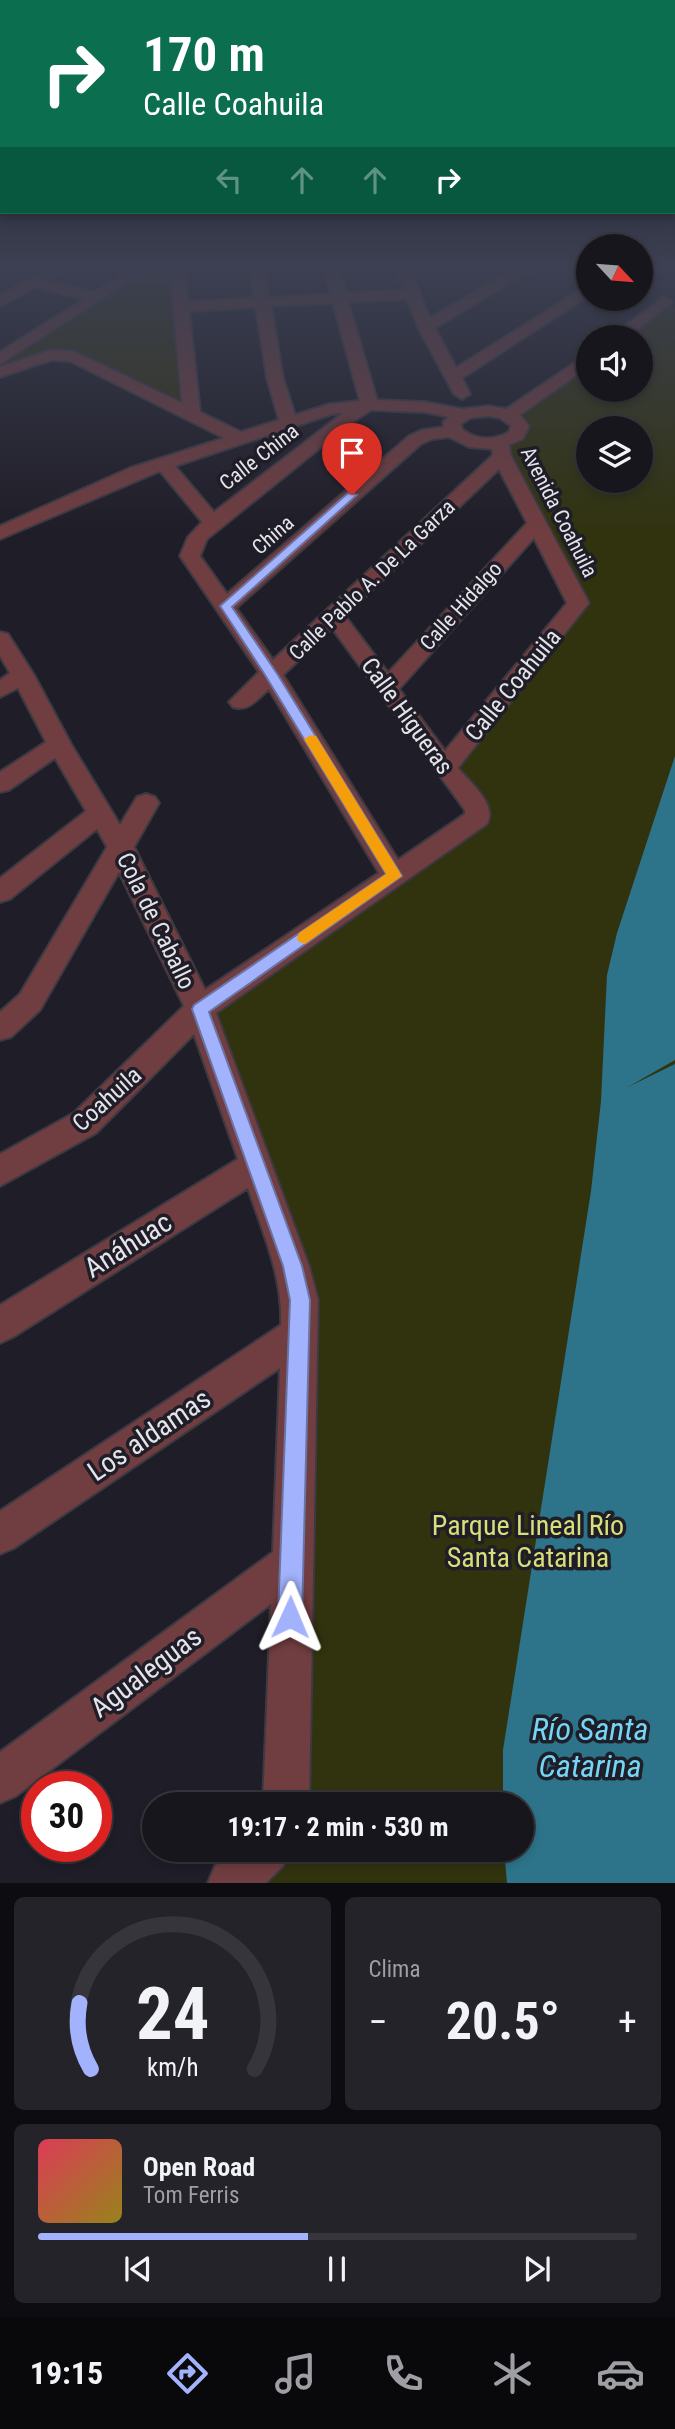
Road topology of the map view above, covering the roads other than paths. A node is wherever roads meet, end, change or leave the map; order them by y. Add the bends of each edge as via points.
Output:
1 (44, 357) edge
2 (72, 357) edge
3 (186, 357) edge
4 (272, 357) edge
5 (357, 357) edge
6 (442, 357) edge
7 (484, 357) edge
8 (576, 368) edge
9 (0, 372) edge
10 (453, 377) junction
11 (368, 405) junction
12 (192, 414) junction
13 (508, 416) junction
14 (462, 419) junction
15 (288, 421) junction
16 (239, 438) junction
17 (501, 449) junction
18 (163, 463) junction
19 (213, 523) junction
20 (536, 524) junction
21 (0, 533) edge
22 (578, 601) joint
23 (226, 606) junction
24 (334, 616) junction
25 (0, 639) edge
26 (272, 675) junction
27 (12, 682) edge
28 (387, 688) junction
29 (241, 702) dead end
30 (58, 744) junction
31 (445, 768) junction
32 (0, 784) edge
33 (146, 803) dead end
34 (102, 813) junction
35 (120, 846) junction
36 (394, 876) junction
37 (0, 892) edge
38 (200, 1009) junction
39 (0, 1028) edge
40 (256, 1165) junction
41 (0, 1171) edge
42 (0, 1325) edge
43 (298, 1335) junction
44 (0, 1534) edge
45 (291, 1563) junction
46 (0, 1780) edge
47 (286, 1792) edge
48 (254, 1862) edge
49 (232, 1883) edge

1 - 9 street
2 - 12 street
3 - 12 street
4 - 15 street
5 - 11 street
6 - 10 street
7 - 10 street
8 - 13 street
10 - 14 street
11 - 14 street via 425,407
11 - 15 street via 330,409
11 - 19 street, Calle China
12 - 16 street
13 - 14 street via 488,411
13 - 17 street, Calle Pablo A. De La Garza via 518,423 519,432
14 - 17 street via 468,441
14 - 23 street, China via 415,440
15 - 16 street
16 - 18 street
17 - 20 street, Avenida Coahuila
17 - 24 street, Calle Pablo A. De La Garza
18 - 19 street
18 - 21 street
19 - 23 street, Calle China via 198,537 190,556
20 - 22 street, Avenida Coahuila
20 - 28 street, Calle Hidalgo
22 - 31 street, Calle Coahuila
23 - 26 street
24 - 26 street, Calle Pablo A. De La Garza
24 - 28 street, Calle Higueras
25 - 27 street, Cola de Caballo
26 - 29 street, Calle Pablo A. De La Garza
26 - 36 street
27 - 30 street, Cola de Caballo
28 - 31 street, Calle Higueras
30 - 32 street
30 - 34 street, Cola de Caballo
31 - 36 street, Calle Higueras via 479,815
33 - 35 street
34 - 35 street, Cola de Caballo
34 - 37 street
35 - 38 street, Cola de Caballo
35 - 39 street via 30,1002
36 - 38 street
38 - 40 street, Cola de Caballo
38 - 41 street, Coahuila via 94,1116
40 - 42 street, Anáhuac
40 - 43 street, Cola de Caballo via 292,1266 300,1300
43 - 44 street, Los aldamas
43 - 45 street, Cola de Caballo
45 - 46 street, Agualeguas
45 - 47 street, Cola de Caballo
48 - 49 street

